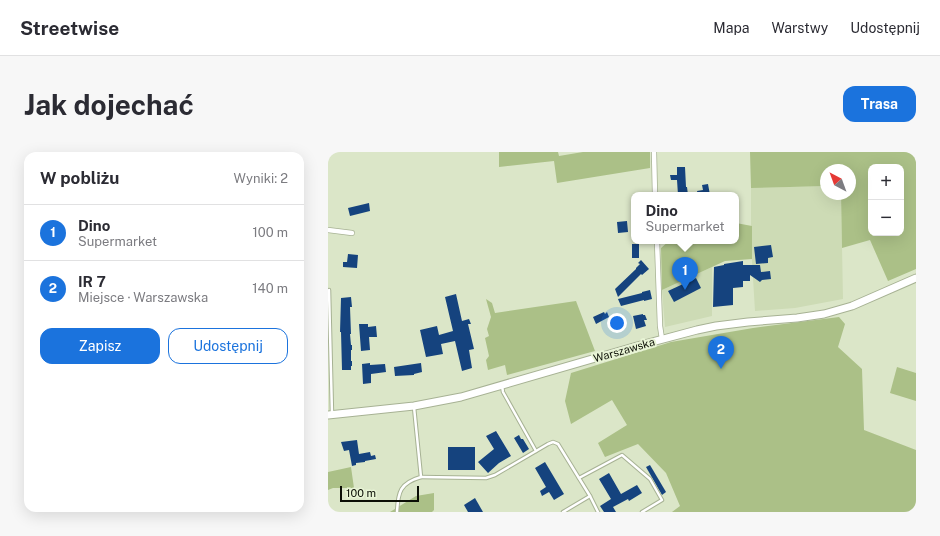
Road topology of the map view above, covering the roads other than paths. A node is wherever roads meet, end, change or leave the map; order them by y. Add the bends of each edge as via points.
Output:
1 (654, 152) edge
2 (655, 192) edge
3 (328, 230) edge
4 (352, 233) dead end
5 (657, 244) edge
6 (916, 278) edge
7 (329, 290) dead end
8 (662, 339) junction
9 (501, 386) junction
10 (414, 406) junction
11 (330, 415) edge
12 (536, 451) junction
13 (421, 477) junction
14 (579, 478) junction
15 (590, 496) junction
16 (397, 512) edge
17 (562, 512) edge
18 (598, 512) edge
19 (642, 512) edge

1 - 2 street
3 - 4 street
5 - 8 street
6 - 8 main road, Warszawska via 852,306 824,314 716,326
7 - 11 lane
8 - 9 main road, Warszawska
9 - 10 main road, Warszawska
9 - 12 lane
10 - 11 main road, Warszawska
10 - 13 lane
12 - 13 lane via 486,478
12 - 14 lane via 553,442 558,444
13 - 16 lane via 407,483 401,490
14 - 15 lane
14 - 19 lane via 622,454 650,479 662,500
15 - 17 lane
15 - 18 lane

